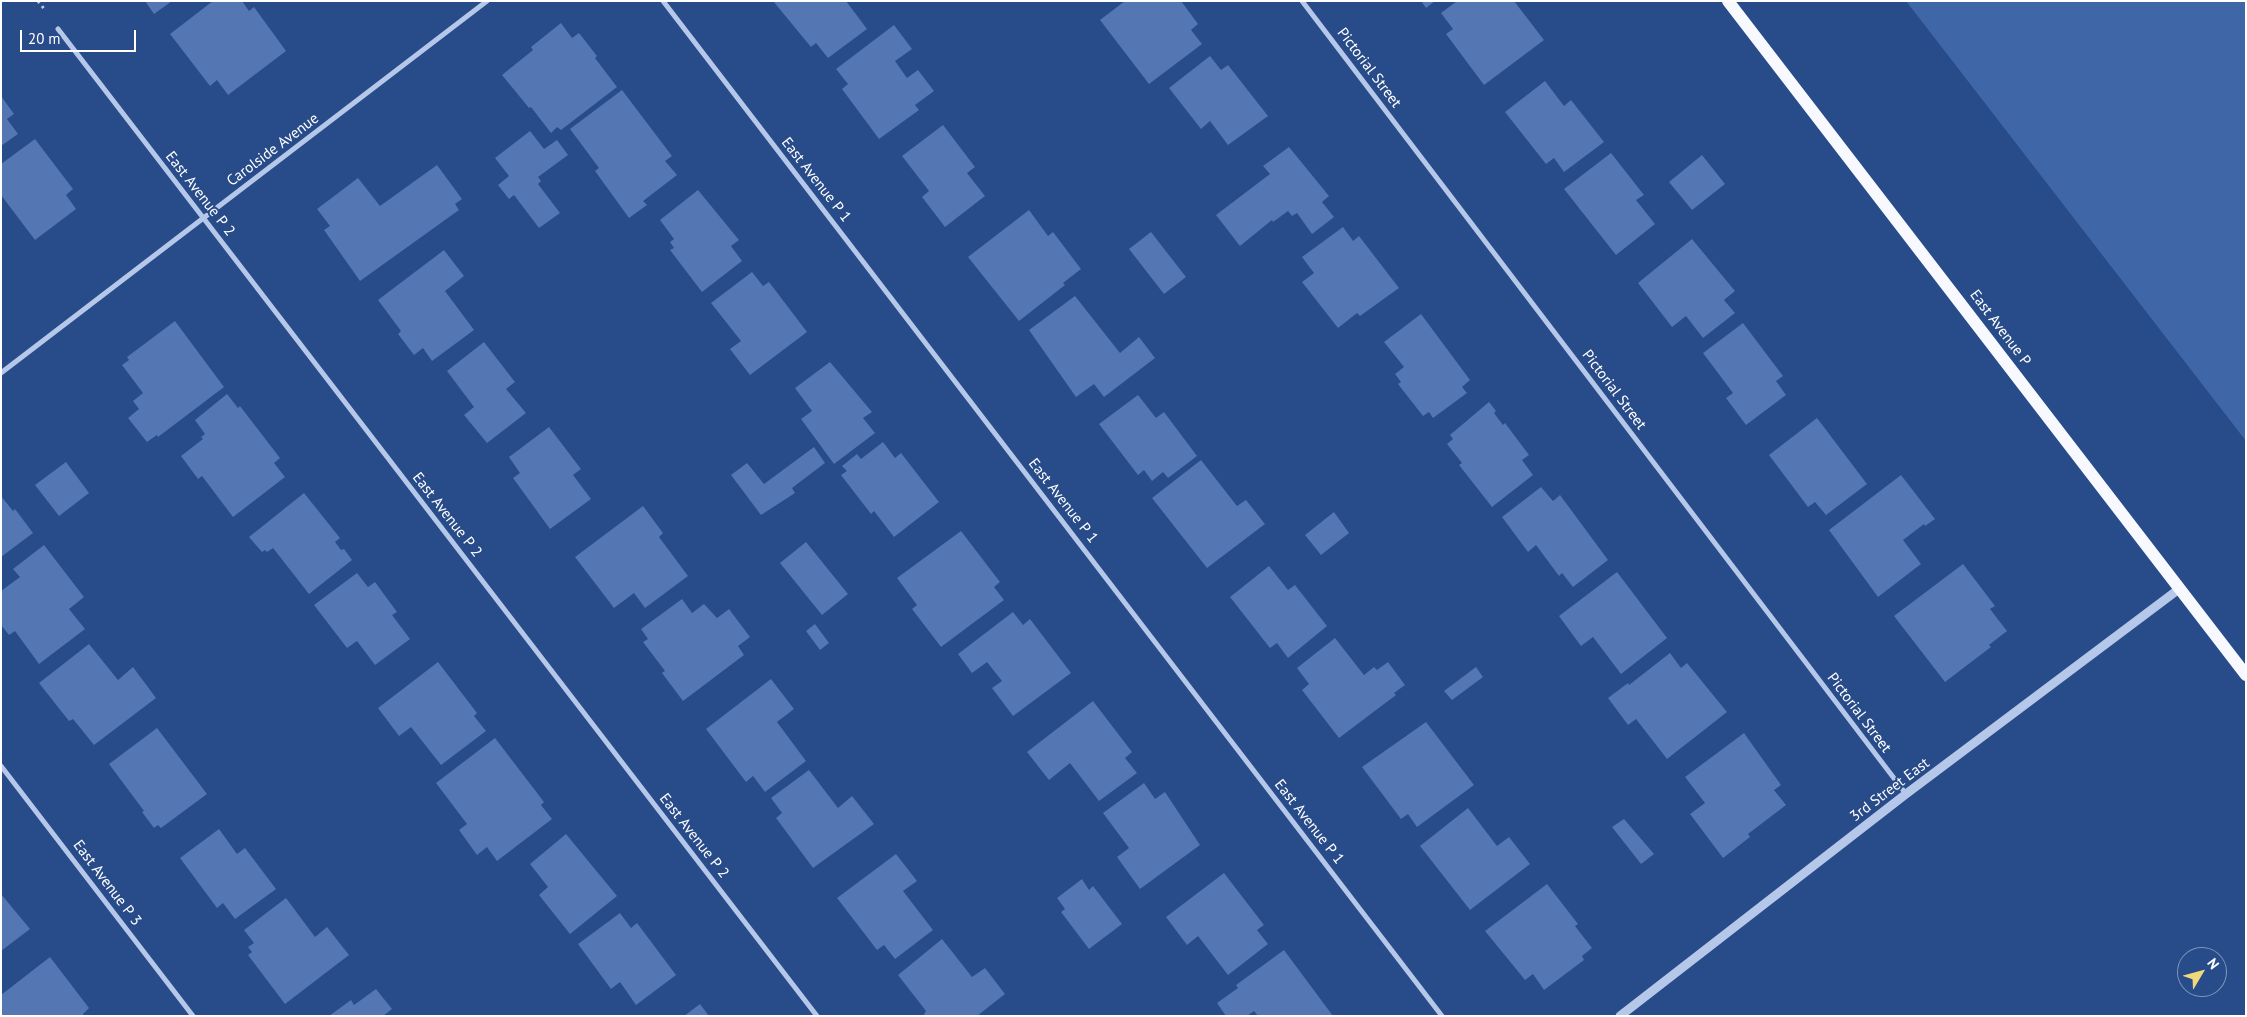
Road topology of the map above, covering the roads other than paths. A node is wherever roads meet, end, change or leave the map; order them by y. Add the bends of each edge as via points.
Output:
1 (487, 1) edge
2 (663, 1) edge
3 (1302, 1) edge
4 (1728, 1) edge
5 (58, 29) dead end
6 (203, 219) junction
7 (1, 373) edge
8 (2179, 589) junction
9 (2246, 675) edge
10 (1, 766) edge
11 (1906, 794) junction
12 (193, 1016) edge
13 (817, 1016) edge
14 (1442, 1016) edge
15 (1620, 1016) edge

1 - 6 street, Carolside Avenue
2 - 14 street, East Avenue P 1
3 - 11 street, Pictorial Street
4 - 8 main road, East Avenue P
5 - 6 street, East Avenue P 2
6 - 7 street, Carolside Avenue
6 - 13 street, East Avenue P 2
8 - 9 main road, East Avenue P
8 - 11 street, 3rd Street East
10 - 12 street, East Avenue P 3
11 - 15 street, 3rd Street East

